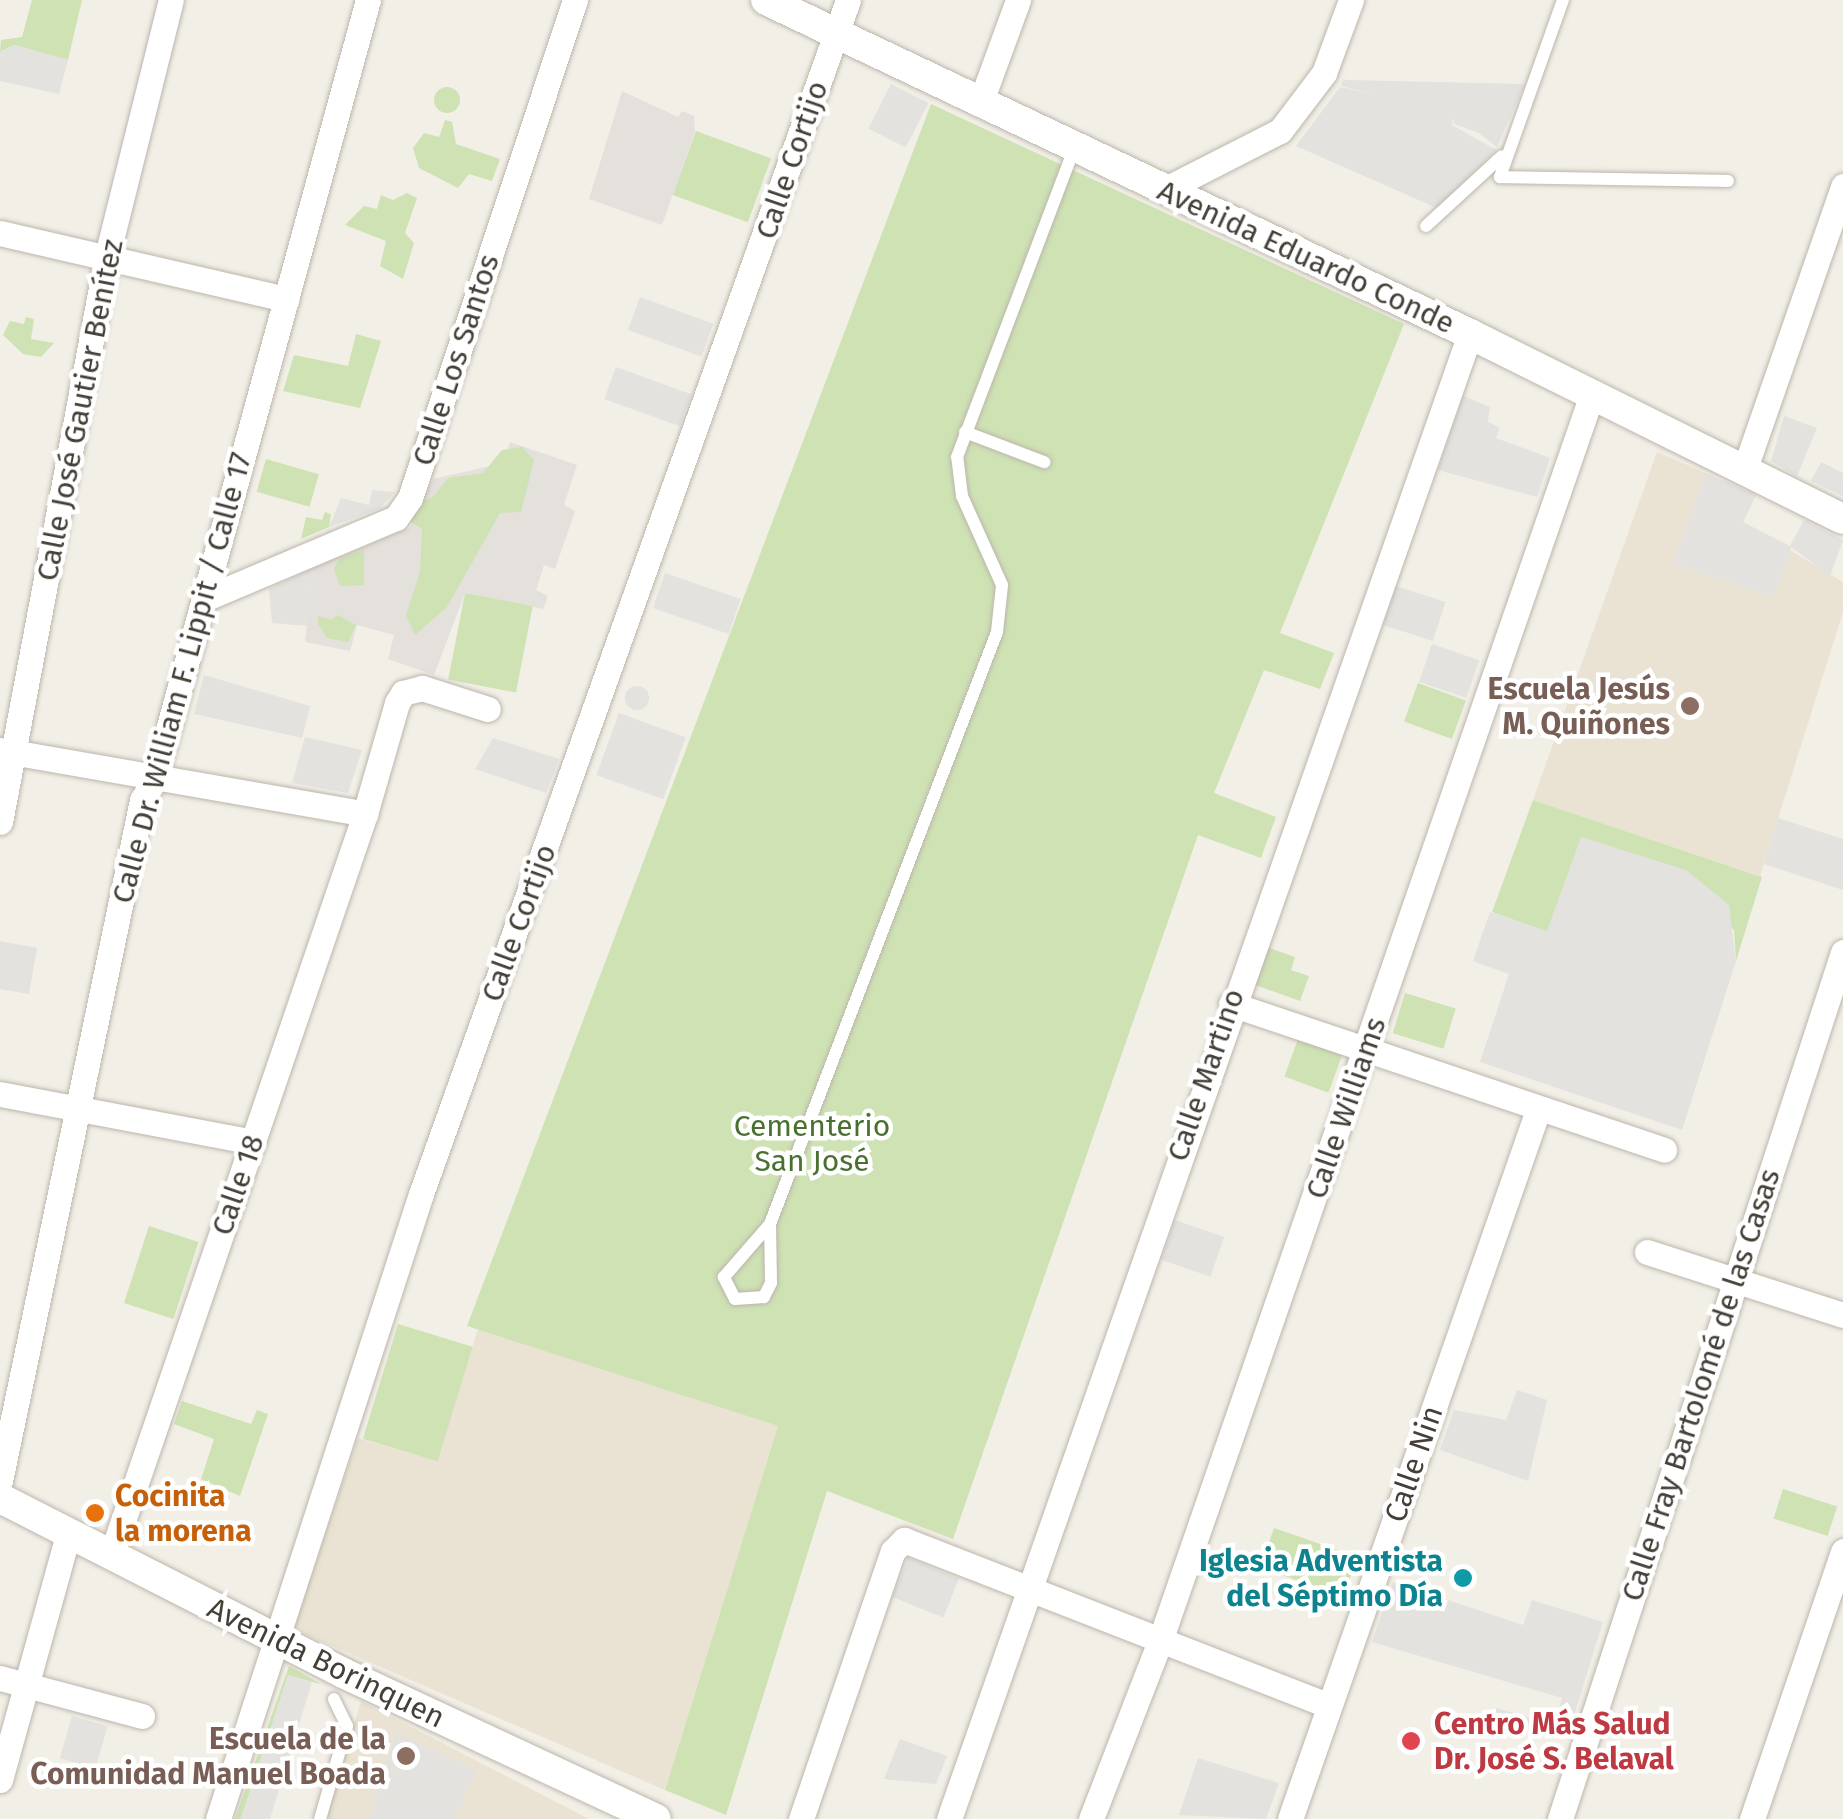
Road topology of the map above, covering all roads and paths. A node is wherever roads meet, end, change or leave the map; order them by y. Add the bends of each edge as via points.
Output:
1 (171, 0) edge
2 (368, 0) edge
3 (575, 0) edge
4 (766, 0) edge
5 (848, 0) edge
6 (1018, 0) edge
7 (1351, 0) edge
8 (1563, 0) edge
9 (836, 32) junction
10 (980, 104) junction
11 (1074, 149) junction
12 (1507, 150) junction
13 (1728, 181) dead end
14 (1843, 186) edge
15 (1164, 190) junction
16 (1426, 226) dead end
17 (0, 233) edge
18 (108, 256) junction
19 (286, 299) junction
20 (1470, 334) junction
21 (1592, 394) junction
22 (965, 432) junction
23 (1044, 462) dead end
24 (1744, 471) junction
25 (1843, 519) edge
26 (204, 599) junction
27 (488, 709) dead end
28 (7, 752) edge
29 (154, 781) junction
30 (366, 814) junction
31 (0, 822) edge
32 (1843, 952) edge
33 (1231, 1004) junction
34 (1367, 1050) junction
35 (0, 1094) edge
36 (73, 1109) junction
37 (1538, 1110) junction
38 (253, 1142) junction
39 (1664, 1150) dead end
40 (770, 1224) junction
41 (1646, 1252) dead end
42 (1734, 1280) junction
43 (1843, 1315) edge
44 (0, 1480) edge
45 (0, 1498) edge
46 (69, 1532) junction
47 (1843, 1550) edge
48 (111, 1556) junction
49 (1028, 1586) junction
50 (274, 1639) junction
51 (1160, 1641) junction
52 (0, 1678) edge
53 (26, 1682) junction
54 (334, 1699) dead end
55 (1329, 1706) junction
56 (142, 1716) dead end
57 (0, 1780) edge
58 (636, 1815) edge
59 (218, 1819) edge
60 (320, 1819) edge
61 (801, 1819) edge
62 (949, 1819) edge
63 (1091, 1819) edge
64 (1290, 1819) edge
65 (1560, 1819) edge
66 (1752, 1819) edge

1 - 18 street, Calle José Gautier Benítez
2 - 19 street, Calle Dr. William F. Lippit / Calle 17
3 - 26 street, Calle Los Santos via 410,498 396,518
4 - 9 street, Avenida Eduardo Conde
5 - 9 street, Calle Cortijo
6 - 10 street
7 - 15 street via 1324,73 1280,132
8 - 12 lane
9 - 10 street, Avenida Eduardo Conde
9 - 50 street, Calle Cortijo via 421,1194
10 - 11 street, Avenida Eduardo Conde
11 - 15 street, Avenida Eduardo Conde
11 - 22 lane
12 - 13 lane via 1500,177
12 - 16 lane
14 - 24 street
15 - 20 street, Avenida Eduardo Conde
17 - 18 street
18 - 19 street
18 - 28 street, Calle José Gautier Benítez
19 - 26 street, Calle Dr. William F. Lippit / Calle 17
20 - 21 street, Avenida Eduardo Conde
20 - 33 street, Calle Martino
21 - 24 street, Avenida Eduardo Conde
21 - 34 street, Calle Williams
22 - 23 lane
22 - 40 lane via 956,469 1002,586 1002,616
24 - 25 street, Avenida Eduardo Conde
26 - 29 street, Calle Dr. William F. Lippit / Calle 17
27 - 30 street, Calle 18 via 422,688 402,694
28 - 29 street
28 - 31 street, Calle José Gautier Benítez
29 - 30 street
29 - 36 street, Calle Dr. William F. Lippit / Calle 17 via 142,800
30 - 38 street, Calle 18
32 - 42 street, Calle Fray Bartolomé de las Casas
33 - 34 street
33 - 49 street, Calle Martino
34 - 37 street
34 - 51 street, Calle Williams
35 - 36 street
36 - 38 street
36 - 44 street, Calle Dr. William F. Lippit / Calle 17
37 - 39 street
37 - 55 street, Calle Nin
38 - 48 street, Calle 18
40 - 40 lane via 730,1263 724,1278 735,1298 764,1297 771,1283
41 - 42 street
42 - 43 street
42 - 65 street, Calle Fray Bartolomé de las Casas
45 - 46 street, Avenida Borinquen
46 - 48 street, Avenida Borinquen
46 - 53 street
47 - 66 street
48 - 50 street, Avenida Borinquen
49 - 51 street
49 - 61 street via 908,1540 898,1544
49 - 62 street, Calle Martino
50 - 58 street, Avenida Borinquen
50 - 59 street, Calle Cortijo
51 - 55 street
51 - 63 street, Calle Williams
52 - 53 street
53 - 56 street
53 - 57 street
54 - 60 lane via 348,1726
55 - 64 street, Calle Nin

